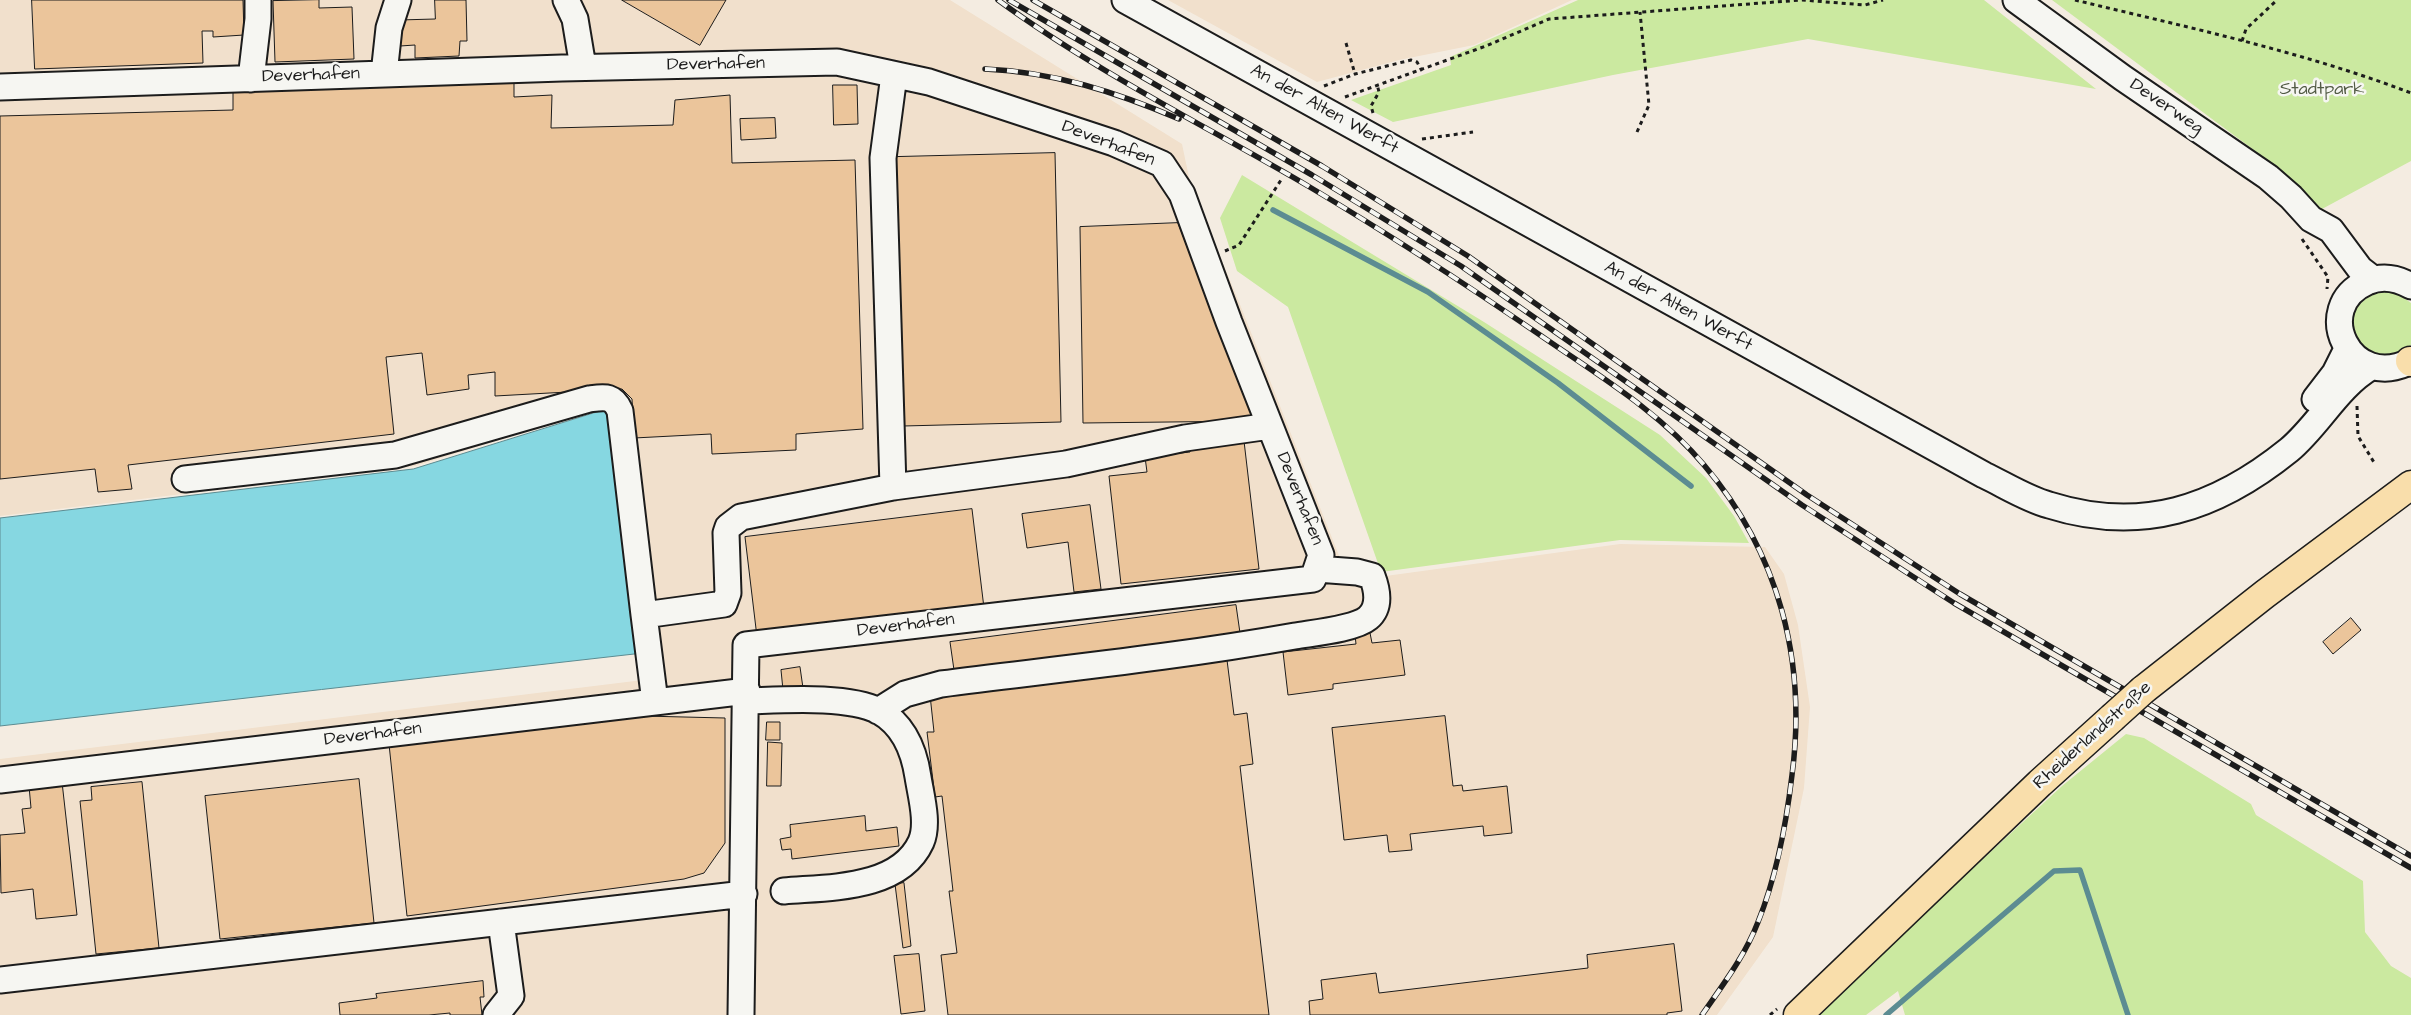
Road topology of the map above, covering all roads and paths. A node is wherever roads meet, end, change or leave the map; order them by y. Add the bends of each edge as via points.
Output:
1 (258, 0) edge
2 (398, 0) edge
3 (566, 0) edge
4 (1125, 0) edge
5 (1883, 0) edge
6 (2016, 0) edge
7 (2075, 0) edge
8 (2277, 0) edge
9 (1640, 12) junction
10 (2242, 41) junction
11 (1346, 43) dead end
12 (583, 67) junction
13 (1422, 70) junction
14 (384, 74) junction
15 (894, 74) junction
16 (1355, 74) junction
17 (251, 78) junction
18 (1377, 84) junction
19 (0, 87) edge
20 (1319, 87) dead end
21 (2411, 92) edge
22 (1342, 99) dead end
23 (1374, 114) dead end
24 (1474, 132) dead end
25 (1637, 132) dead end
26 (1418, 139) dead end
27 (1281, 180) dead end
28 (2311, 219) junction
29 (1206, 259) junction
30 (2373, 279) junction
31 (2411, 286) edge
32 (2350, 294) junction
33 (2347, 349) junction
34 (2411, 361) edge
35 (2371, 367) junction
36 (1270, 426) junction
37 (2250, 476) junction
38 (186, 480) dead end
39 (2411, 485) edge
40 (893, 487) junction
41 (1317, 569) junction
42 (644, 615) junction
43 (747, 696) junction
44 (655, 702) junction
45 (878, 711) junction
46 (0, 780) edge
47 (784, 891) dead end
48 (744, 894) junction
49 (501, 922) junction
50 (0, 980) edge
51 (512, 1005) edge
52 (496, 1015) edge
53 (742, 1015) edge
54 (1798, 1015) edge

1 - 17 street
2 - 14 street via 389,28
3 - 12 street via 575,19
4 - 37 street, An der Alten Werft via 1984,475 2048,505 2093,516 2152,517 2205,502
5 - 9 path via 1866,5 1802,0
6 - 28 street, Deverweg via 2268,177
7 - 10 path
8 - 10 path via 2246,29
9 - 13 path via 1550,19
9 - 25 path via 1650,105
10 - 21 path
11 - 16 path
12 - 14 street, Deverhafen
12 - 15 street, Deverhafen via 837,62
13 - 16 path via 1417,62 1411,60
13 - 18 path
14 - 17 street, Deverhafen
15 - 29 street, Deverhafen via 929,82 1114,143 1162,164 1182,194
15 - 40 street via 884,158
16 - 20 path
17 - 19 street, Deverhafen
18 - 22 path
18 - 23 path via 1379,92 1371,106
24 - 26 path
27 - 29 path via 1239,244
28 - 30 street, Deverweg via 2331,230 2360,269
28 - 32 street, Deverweg via 2319,242 2340,270
29 - 36 street, Deverhafen
30 - 31 street via 2388,278
30 - 32 street
32 - 33 street via 2340,321
33 - 35 street
33 - 37 street, An der Alten Werft via 2335,373
34 - 35 street via 2385,369
35 - 37 street, An der Alten Werft via 2348,384 2289,449
36 - 40 street via 1185,438 1066,464
36 - 41 street, Deverhafen via 1321,555
38 - 42 street via 395,455 608,396 616,401 620,411
39 - 54 main road, Rheiderlandstraße, bridge via 2143,690 2040,783
40 - 42 street via 741,517 728,526 726,533 728,593 724,604
41 - 43 street, Deverhafen via 1313,579 746,645
41 - 45 street via 1372,576 1378,592 1368,618 1345,627 1240,646 941,684 905,694
42 - 44 street
43 - 44 street, Deverhafen
43 - 45 street via 846,702
43 - 48 street, Deverhafen
44 - 46 street, Deverhafen
45 - 47 street via 900,727 911,748 924,820 921,841 908,860 871,881
48 - 49 street
48 - 53 street, Deverhafen
49 - 50 street
49 - 51 street
51 - 52 street

